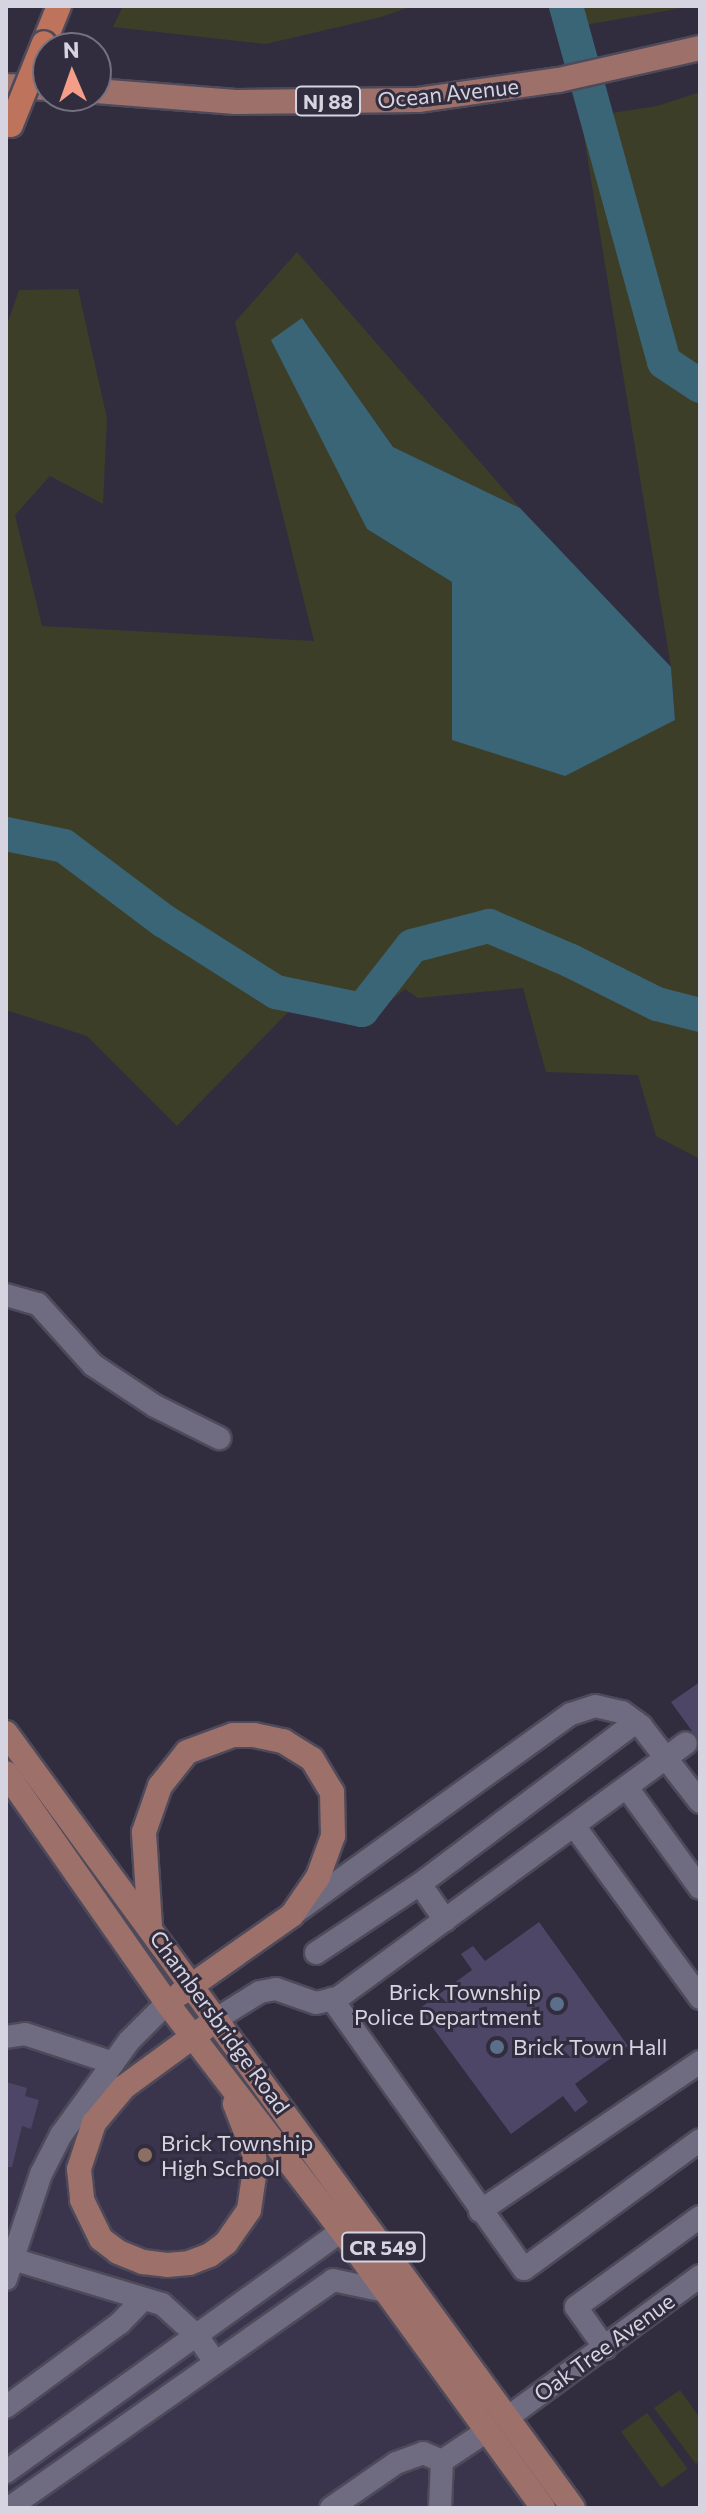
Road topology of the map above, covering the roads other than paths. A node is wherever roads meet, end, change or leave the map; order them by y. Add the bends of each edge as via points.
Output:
1 (59, 6) edge
2 (700, 48) edge
3 (6, 86) edge
4 (32, 87) edge
5 (112, 92) edge
6 (9, 132) edge
7 (6, 1295) edge
8 (219, 1438) dead end
9 (636, 1722) junction
10 (6, 1733) edge
11 (686, 1743) dead end
12 (669, 1759) junction
13 (6, 1773) edge
14 (628, 1789) junction
15 (700, 1802) edge
16 (575, 1827) junction
17 (420, 1884) junction
18 (700, 1888) edge
19 (292, 1915) junction
20 (445, 1920) junction
21 (150, 1926) junction
22 (316, 1953) dead end
23 (192, 1986) junction
24 (700, 1998) edge
25 (332, 1999) junction
26 (167, 2003) junction
27 (218, 2018) junction
28 (193, 2036) junction
29 (6, 2037) edge
30 (700, 2062) edge
31 (113, 2063) junction
32 (226, 2079) junction
33 (124, 2087) junction
34 (61, 2135) junction
35 (700, 2140) edge
36 (480, 2211) junction
37 (700, 2217) edge
38 (342, 2231) junction
39 (8, 2265) edge
40 (700, 2276) edge
41 (385, 2291) junction
42 (143, 2299) junction
43 (197, 2336) junction
44 (605, 2348) junction
45 (215, 2362) junction
46 (6, 2407) edge
47 (507, 2418) junction
48 (487, 2431) junction
49 (11, 2461) edge
50 (442, 2461) junction
51 (41, 2485) junction
52 (9, 2507) edge
53 (331, 2508) edge
54 (440, 2508) edge
55 (543, 2508) edge
56 (573, 2508) edge

1 - 6 highway, bridge
2 - 5 main road, Ocean Avenue / NJ 88 via 559,80 418,100 236,102
3 - 4 main road
7 - 8 lane via 38,1304 93,1365 155,1406
9 - 12 lane
9 - 17 lane
9 - 19 lane via 622,1712 595,1706 571,1714
10 - 21 main road, Chambersbridge Road / CR 549
11 - 12 lane
12 - 14 lane
12 - 15 lane
13 - 26 main road, Chambersbridge Road / CR 549
14 - 16 lane
14 - 18 lane
16 - 20 lane
16 - 24 lane
17 - 20 lane
17 - 22 lane
19 - 21 main road via 318,1877 333,1836 332,1792 312,1759 283,1741 233,1735 187,1752 150,1808 143,1856
19 - 23 main road
20 - 25 lane
21 - 23 main road, Chambersbridge Road / CR 549
23 - 26 main road
23 - 27 main road, Chambersbridge Road / CR 549
25 - 27 lane via 316,2003 276,1989 260,1992
25 - 36 lane
26 - 28 main road, Chambersbridge Road / CR 549
26 - 31 lane
27 - 28 main road
27 - 47 main road, Chambersbridge Road / CR 549
28 - 32 main road, Chambersbridge Road / CR 549
28 - 33 main road
29 - 31 lane via 25,2034
30 - 36 lane
31 - 34 lane
32 - 33 main road via 254,2153 253,2192 249,2210 226,2243 189,2263 143,2262 118,2252 101,2239 82,2200 79,2169 85,2145 94,2123
32 - 38 main road, Chambersbridge Road / CR 549
33 - 34 lane
34 - 39 lane
35 - 36 lane via 524,2269
37 - 44 lane via 576,2307
38 - 41 main road, Chambersbridge Road / CR 549
38 - 43 lane
39 - 42 lane
40 - 44 lane, Oak Tree Avenue
41 - 45 lane via 333,2280
41 - 48 main road, Chambersbridge Road / CR 549
42 - 43 lane via 162,2304
42 - 46 lane via 120,2323
43 - 45 lane
43 - 49 lane
44 - 47 lane, Oak Tree Avenue
45 - 51 lane
47 - 56 main road, Chambersbridge Road / CR 549
48 - 50 lane
48 - 55 main road, Chambersbridge Road / CR 549
49 - 51 lane
50 - 53 lane via 423,2453 396,2463
50 - 54 lane
51 - 52 lane

